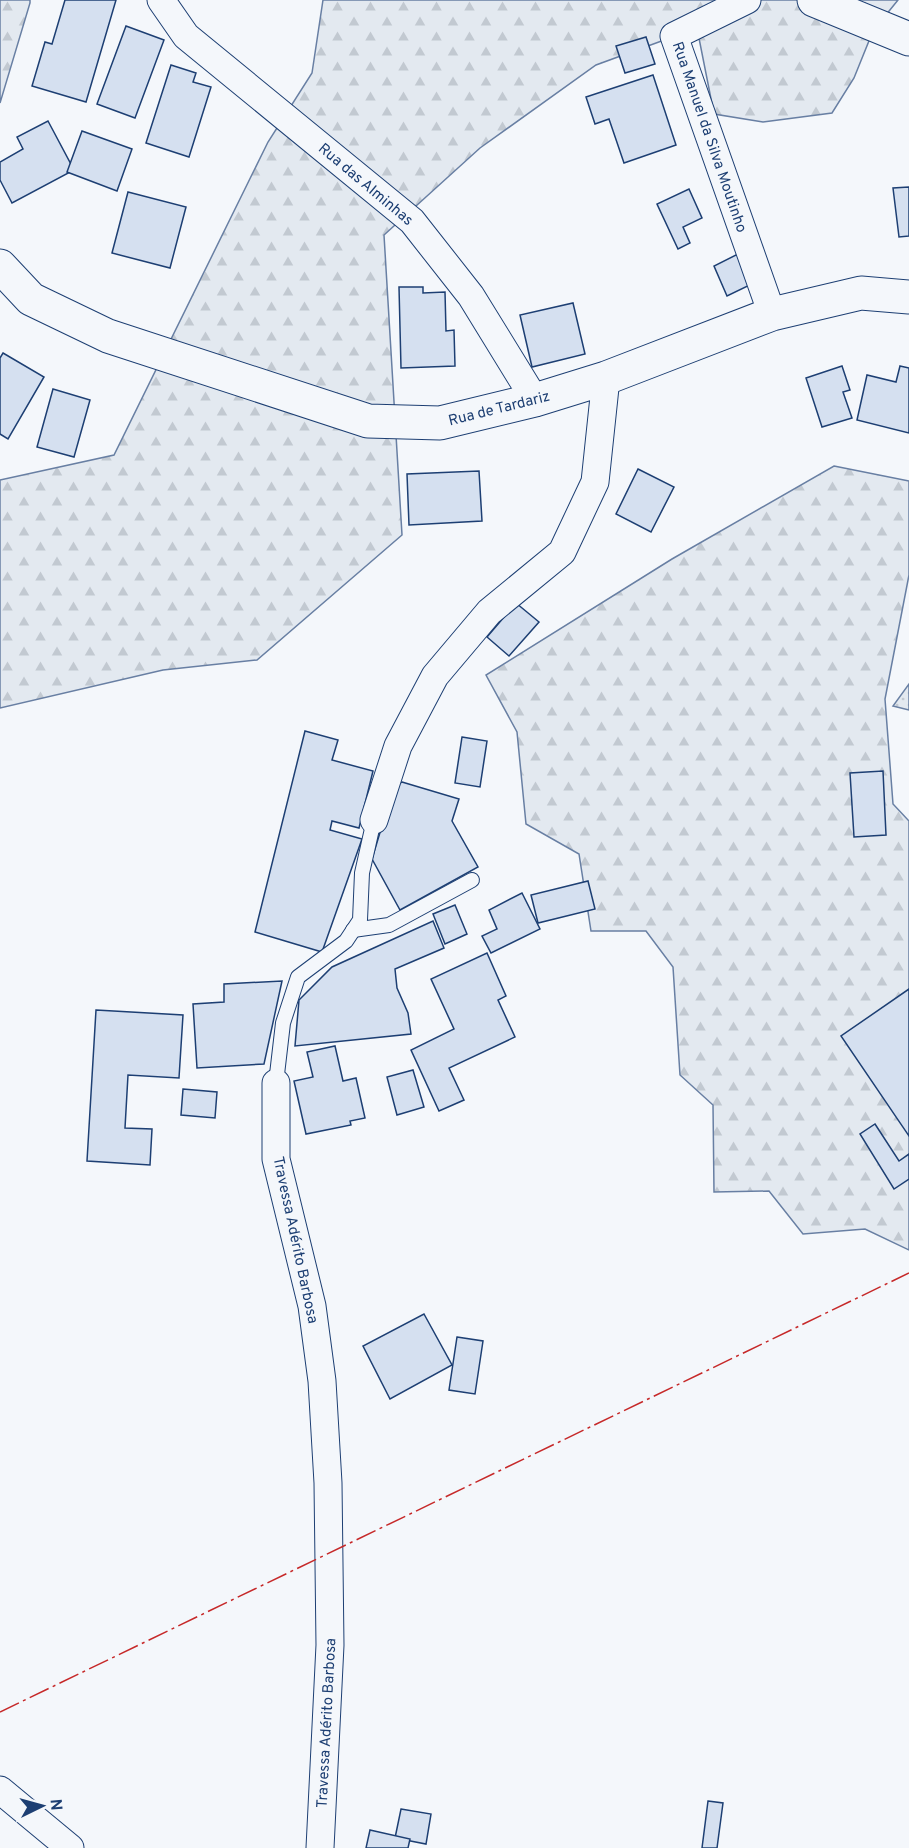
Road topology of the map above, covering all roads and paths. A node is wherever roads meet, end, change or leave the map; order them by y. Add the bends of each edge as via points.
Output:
1 (160, 0) edge
2 (747, 0) edge
3 (814, 0) edge
4 (909, 39) edge
5 (0, 266) edge
6 (909, 297) edge
7 (772, 314) junction
8 (606, 378) junction
9 (534, 400) junction
10 (374, 820) joint
11 (472, 880) dead end
12 (353, 930) junction
13 (276, 1083) joint
14 (0, 1790) edge
15 (70, 1848) edge
16 (320, 1848) edge

1 - 9 street, Rua das Alminhas via 186,36 412,221 471,296
2 - 7 street, Rua Manuel da Silva Moutinho via 674,36
3 - 4 main road
5 - 9 main road, Rua de Tardariz via 32,299 108,336 368,421 440,423
6 - 7 main road, Rua de Tardariz via 861,293
7 - 8 main road, Rua de Tardariz
8 - 9 main road, Rua de Tardariz
8 - 10 street, Travessa Adérito Barbosa via 595,482 562,552 489,612 435,676 398,746
10 - 12 lane, Travessa Adérito Barbosa via 362,873 360,920
11 - 12 lane via 389,925
12 - 13 lane, Travessa Adérito Barbosa via 346,941 298,977 283,1023
13 - 16 street, Travessa Adérito Barbosa via 276,1159 312,1306 322,1381 328,1483 330,1645
14 - 15 street

